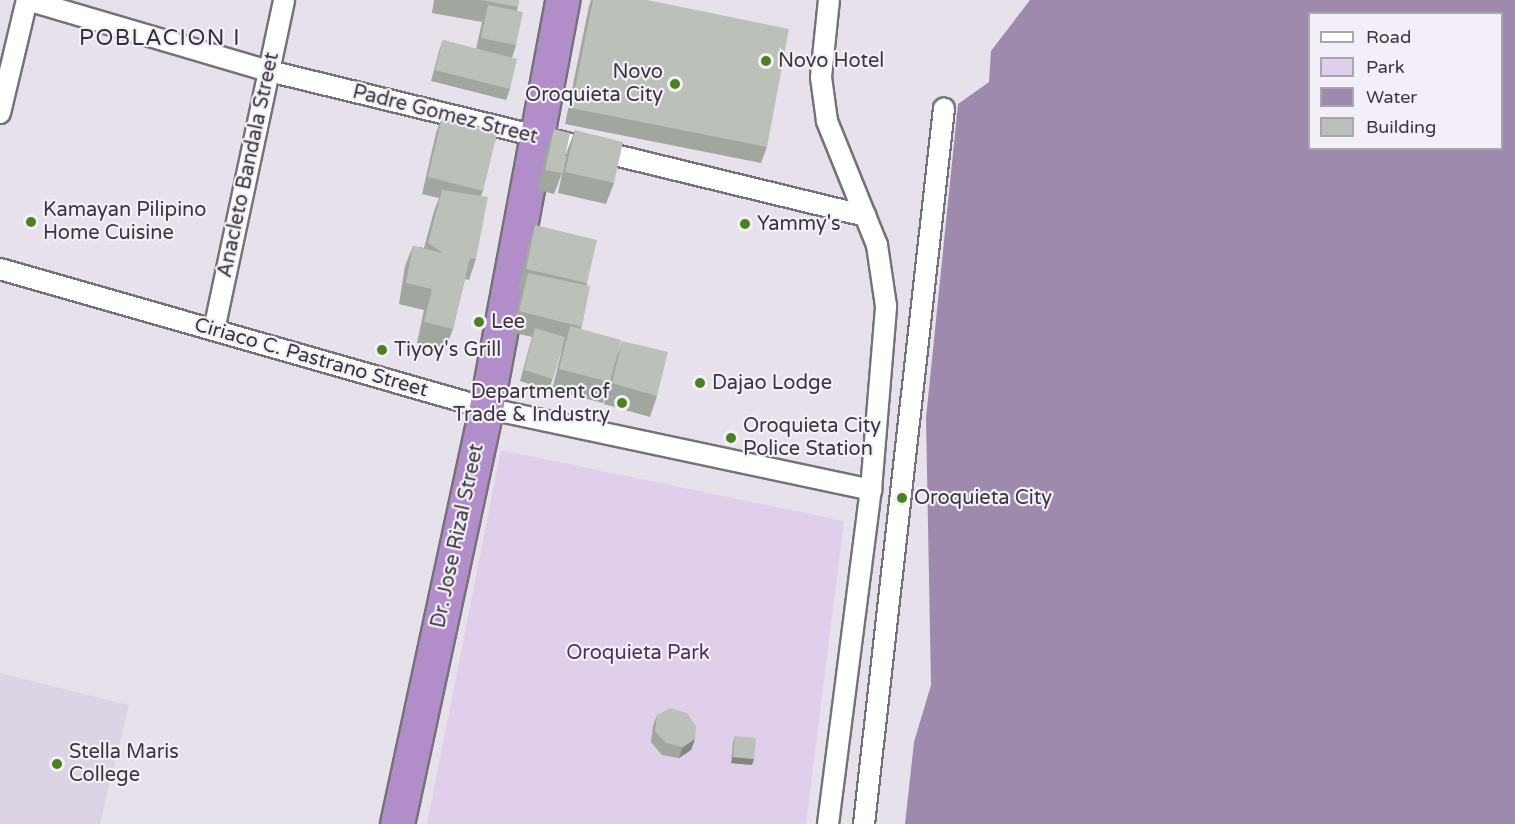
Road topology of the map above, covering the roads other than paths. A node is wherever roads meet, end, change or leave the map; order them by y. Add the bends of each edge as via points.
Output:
1 (27, 0) edge
2 (285, 0) edge
3 (562, 0) edge
4 (830, 0) edge
5 (269, 71) junction
6 (944, 108) dead end
7 (0, 113) edge
8 (537, 138) junction
9 (866, 216) junction
10 (0, 269) edge
11 (214, 330) junction
12 (486, 408) junction
13 (870, 490) junction
14 (397, 824) edge
15 (828, 824) edge
16 (864, 824) edge

1 - 5 street, Padre Gomez Street
1 - 7 street
2 - 5 street, Anacleto Bandala Street
3 - 8 highway, Dr. Jose Rizal Street
4 - 9 street via 821,77 827,121
5 - 8 street, Padre Gomez Street
5 - 11 street, Anacleto Bandala Street
6 - 16 street
8 - 9 street, Padre Gomez Street
8 - 12 highway, Dr. Jose Rizal Street
9 - 13 street via 886,306
10 - 11 street, Ciriaco C. Pastrano Street
11 - 12 street, Ciriaco C. Pastrano Street
12 - 13 street, Ciriaco C. Pastrano Street
12 - 14 highway, Dr. Jose Rizal Street
13 - 15 street

